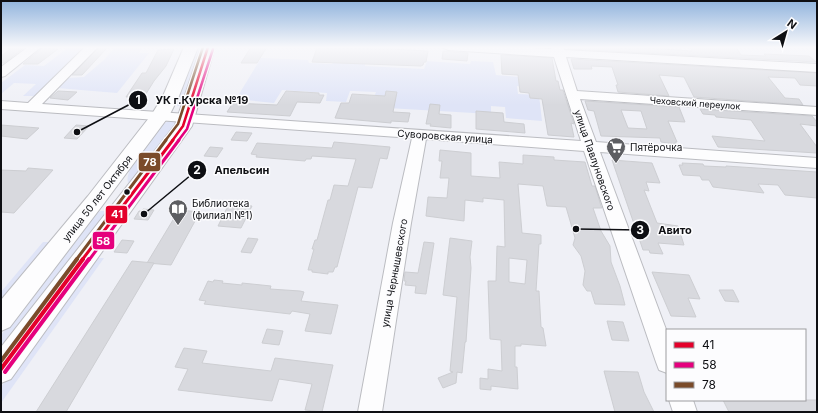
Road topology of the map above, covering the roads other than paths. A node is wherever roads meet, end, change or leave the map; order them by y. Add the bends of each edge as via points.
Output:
1 (10, 66) edge
2 (72, 66) edge
3 (183, 66) edge
4 (202, 66) edge
5 (563, 66) edge
6 (792, 66) edge
7 (817, 68) edge
8 (1, 73) edge
9 (572, 95) junction
10 (1, 105) edge
11 (30, 108) junction
12 (817, 111) edge
13 (160, 116) junction
14 (187, 117) junction
15 (420, 134) junction
16 (592, 147) junction
17 (817, 163) edge
18 (112, 179) junction
19 (138, 183) junction
20 (95, 201) junction
21 (123, 204) junction
22 (1, 319) edge
23 (666, 359) edge
24 (1, 369) edge
25 (681, 401) edge
26 (370, 412) edge
27 (685, 412) edge

1 - 8 street
2 - 11 street
3 - 13 main road, улица 50 лет Октября
4 - 14 main road
5 - 9 street, улица Павлуновского
6 - 7 street
9 - 12 street, Чеховский переулок
9 - 16 street, улица Павлуновского
10 - 11 street, Суворовская улица
11 - 13 street, Суворовская улица
13 - 14 street, Суворовская улица
13 - 18 main road, улица 50 лет Октября
14 - 15 street, Суворовская улица
14 - 19 main road via 183,126
15 - 16 street, Суворовская улица
15 - 26 street, улица Чернышевского
16 - 17 street, Суворовская улица
16 - 23 street, улица Павлуновского
18 - 19 main road via 111,184 119,190 131,188
18 - 20 main road, улица 50 лет Октября
19 - 21 main road
20 - 21 main road via 114,195 119,197
20 - 22 main road, улица 50 лет Октября
21 - 24 main road
25 - 27 street

